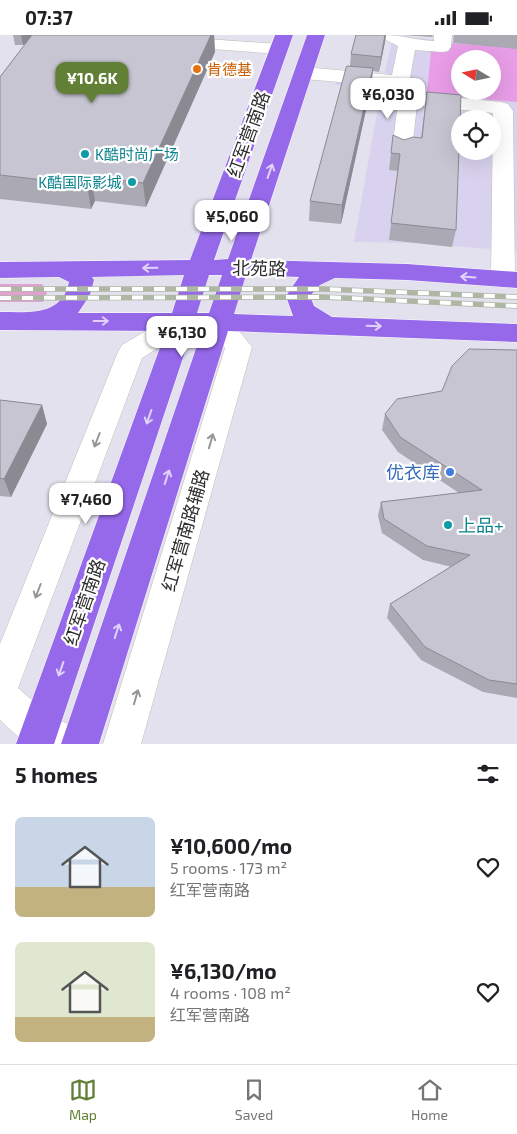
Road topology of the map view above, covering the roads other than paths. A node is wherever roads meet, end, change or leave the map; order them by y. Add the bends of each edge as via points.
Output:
1 (316, 35) edge
2 (443, 35) edge
3 (162, 41) edge
4 (282, 42) edge
5 (304, 73) junction
6 (404, 88) junction
7 (494, 107) junction
8 (517, 109) edge
9 (402, 149) edge
10 (510, 171) edge
11 (217, 217) junction
12 (253, 219) junction
13 (511, 232) edge
14 (199, 267) junction
15 (237, 267) junction
16 (0, 269) edge
17 (60, 269) junction
18 (334, 270) junction
19 (510, 279) edge
20 (0, 321) edge
21 (41, 321) junction
22 (182, 321) junction
23 (218, 322) junction
24 (326, 325) junction
25 (517, 333) edge
26 (160, 382) junction
27 (196, 387) junction
28 (0, 689) edge
29 (0, 696) edge
30 (37, 738) edge
31 (72, 744) edge
32 (80, 744) edge
33 (122, 744) edge

1 - 5 main road, 红军营南路
2 - 6 street via 442,47 399,40
3 - 4 street
4 - 11 main road, 红军营南路
5 - 6 street
12 -> 5 main road, 红军营南路
6 - 7 street via 417,100
6 - 9 street
7 - 8 street
7 - 10 street via 503,111
10 - 13 street
11 - 12 main road via 232,223
11 - 14 main road, 红军营南路
12 - 15 main road, 红军营南路
13 - 19 street
14 - 15 main road, 北苑路
14 -> 17 main road, 北苑路
14 - 22 main road, 红军营南路
15 - 18 main road, 北苑路
15 - 23 main road, 红军营南路
16 - 17 main road, 北苑路
17 - 21 main road via 76,274 82,280 81,292 75,303 61,314
19 -> 18 main road, 北苑路
18 - 24 main road via 302,285 298,296 303,311
20 - 21 main road
21 -> 22 main road
22 - 23 main road
22 - 26 main road, 红军营南路
22 -> 28 street via 131,352
23 - 24 main road
23 - 27 main road, 红军营南路
33 -> 23 street, 红军营南路辅路 via 239,347
24 -> 25 main road
26 - 27 main road via 180,379
26 -> 30 main road, 红军营南路
32 -> 27 main road, 红军营南路
29 - 30 street
30 - 31 street

